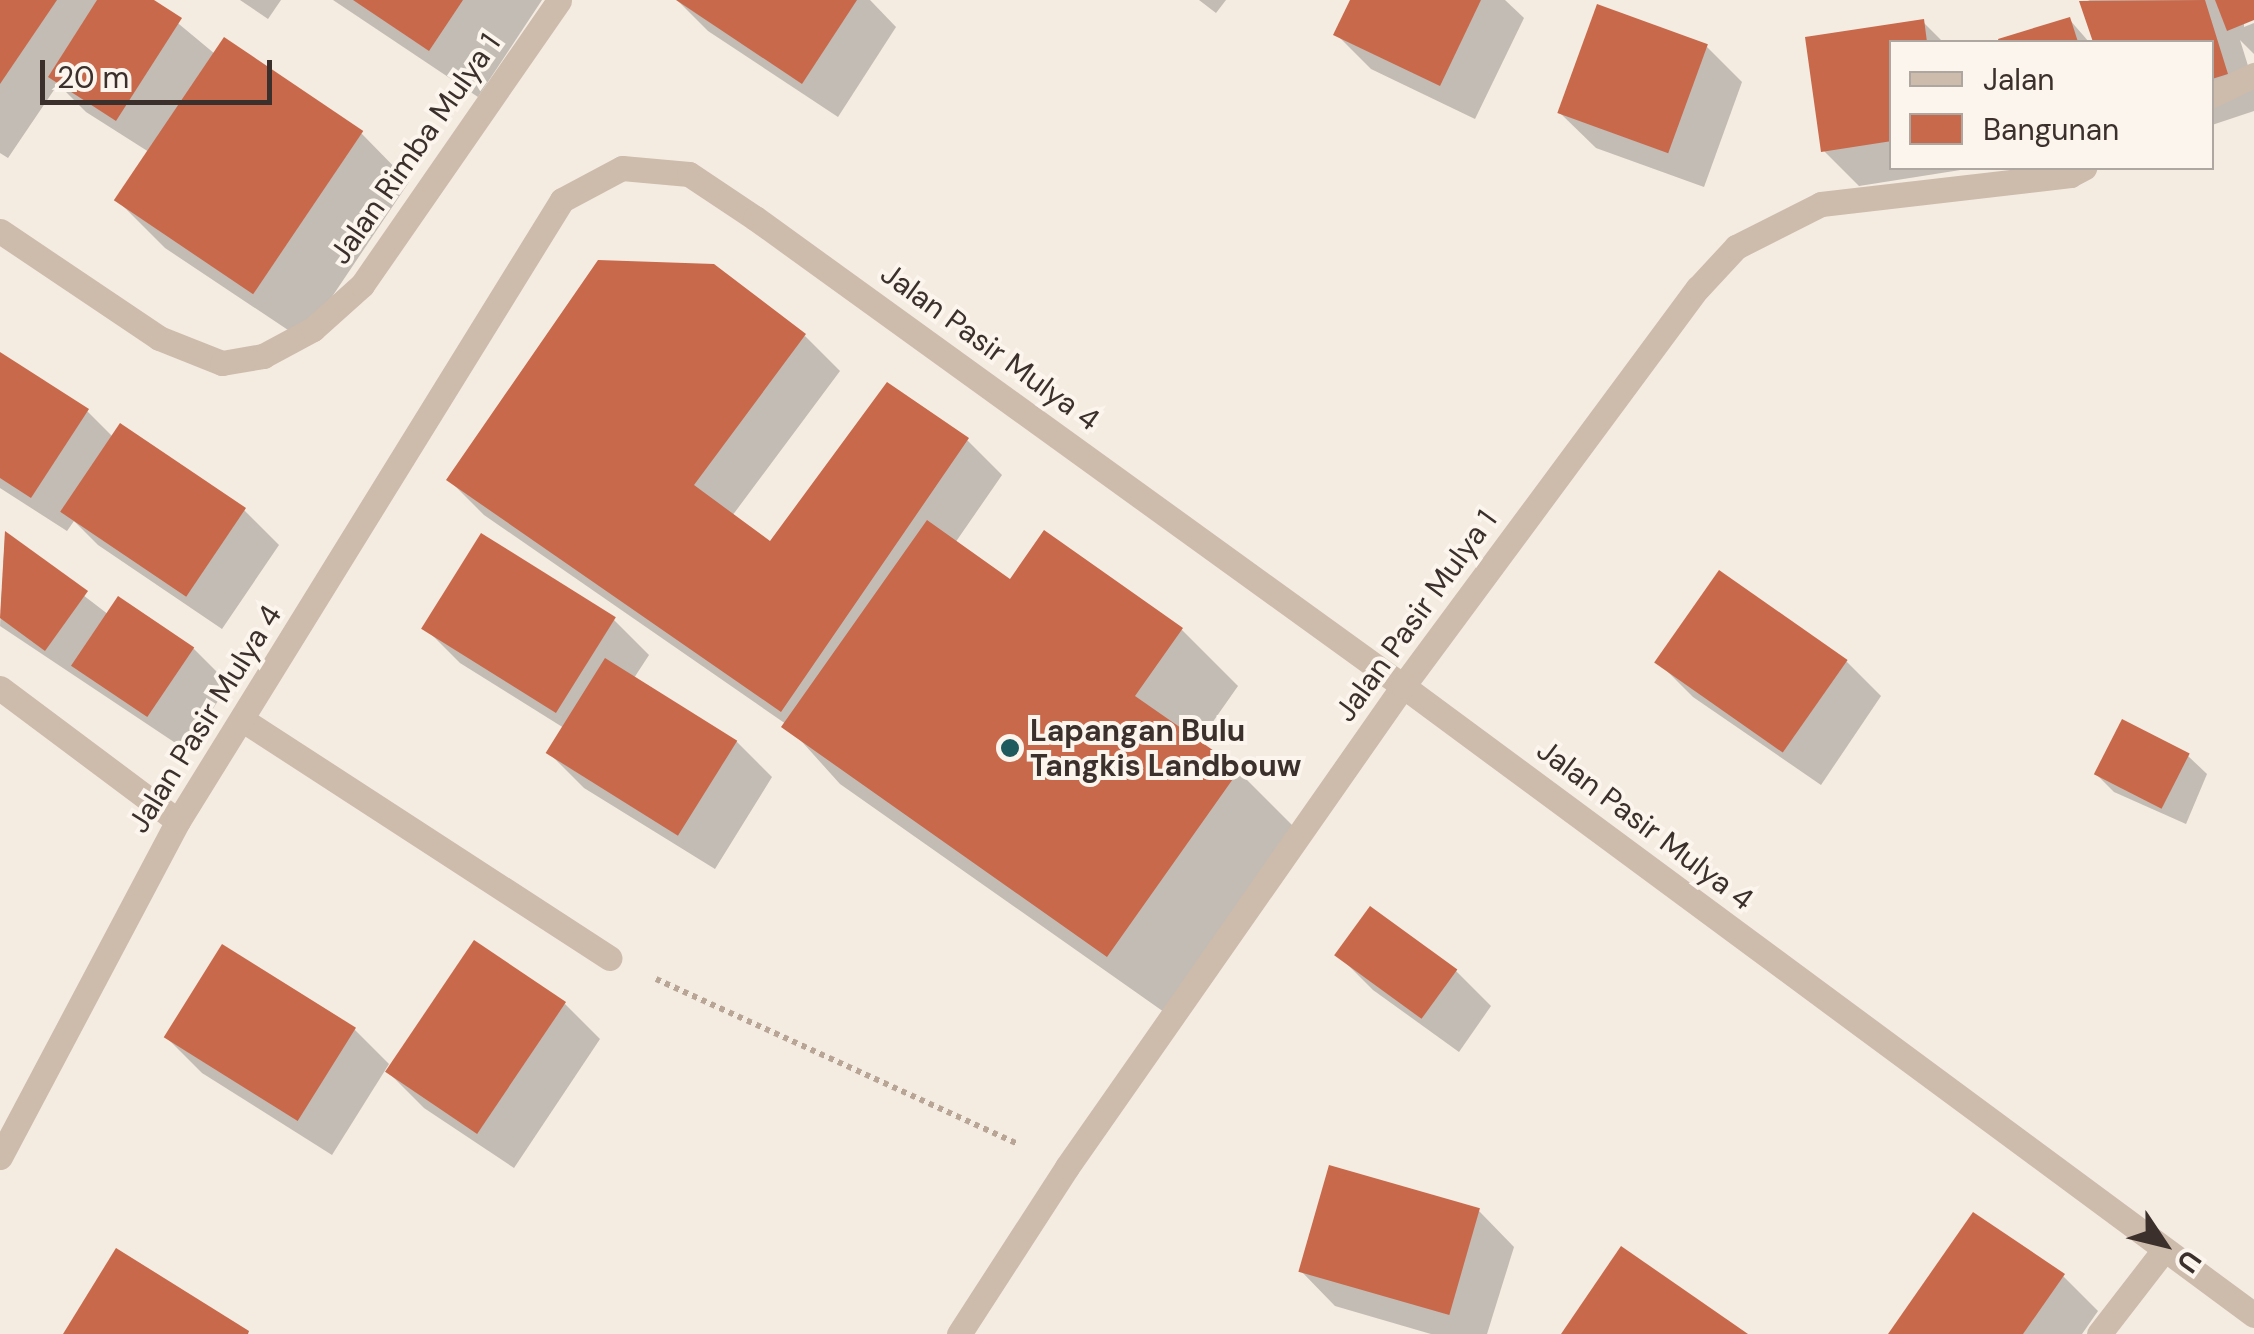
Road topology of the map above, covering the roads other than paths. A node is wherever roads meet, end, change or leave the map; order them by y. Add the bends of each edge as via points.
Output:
1 (560, 0) edge
2 (2254, 74) edge
3 (2214, 94) edge
4 (2080, 170) edge
5 (0, 231) edge
6 (1404, 686) junction
7 (0, 688) edge
8 (243, 720) junction
9 (178, 821) junction
10 (610, 958) road end
11 (0, 1157) edge
12 (2164, 1250) junction
13 (2254, 1315) edge
14 (959, 1334) edge
15 (2100, 1334) edge

1 - 5 street, Jalan Rimba Mulya 1 via 362,285 313,329 263,356 222,363 159,338
2 - 3 street
4 - 6 street, Jalan Pasir Mulya 1 via 1821,204 1736,248 1698,288
6 - 8 street, Jalan Pasir Mulya 4 via 739,207 688,174 622,168 562,200
6 - 12 street, Jalan Pasir Mulya 4
6 - 14 street, Jalan Pasir Mulya 1 via 1067,1166
7 - 9 street
8 - 9 street, Jalan Pasir Mulya 4
8 - 10 street
9 - 11 street, Jalan Pasir Mulya 4
12 - 13 street, Jalan Pasir Mulya 4
12 - 15 street

